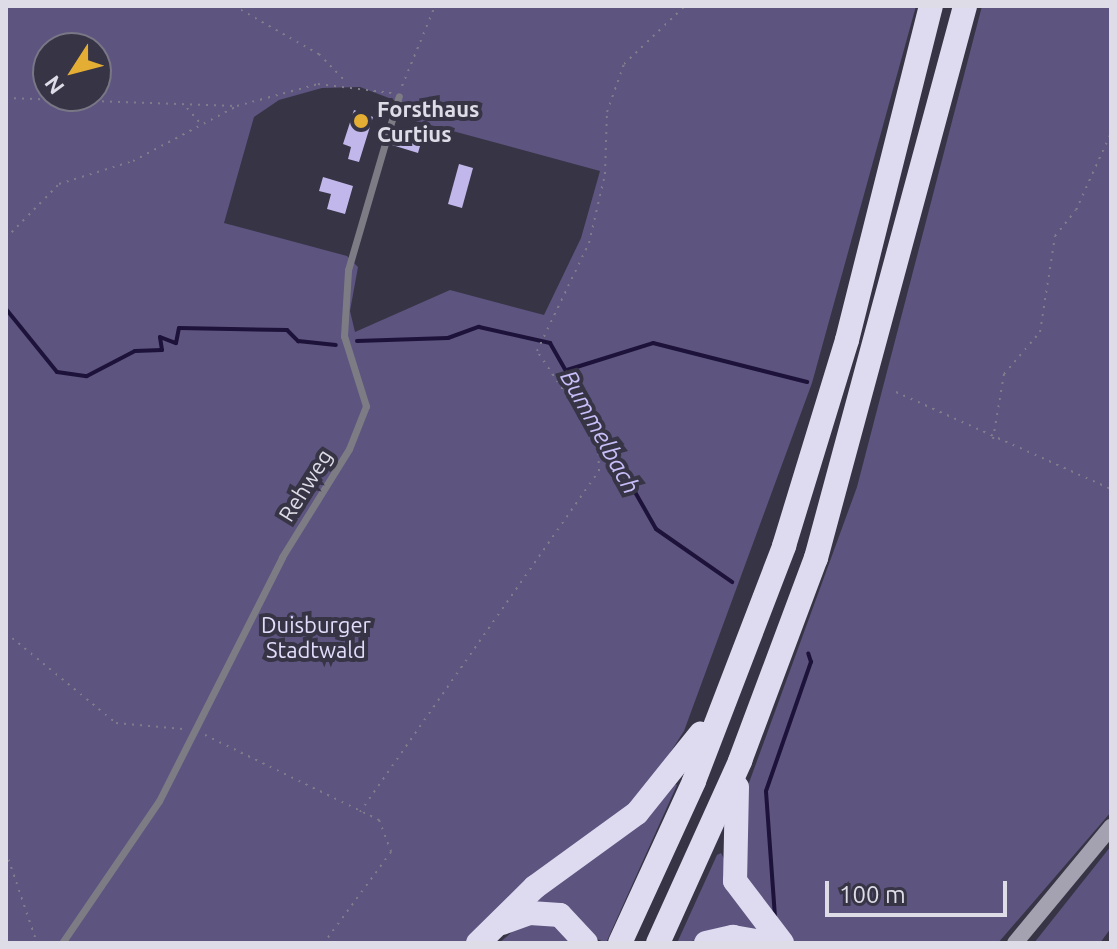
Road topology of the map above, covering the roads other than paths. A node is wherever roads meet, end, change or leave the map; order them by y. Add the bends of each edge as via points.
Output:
1 (931, 6) edge
2 (965, 6) edge
3 (399, 96) road end
4 (732, 684) junction
5 (740, 761) junction
6 (1111, 827) edge
7 (496, 926) junction
8 (62, 943) edge
9 (478, 943) edge
10 (586, 943) edge
11 (620, 943) edge
12 (658, 943) edge
13 (706, 943) edge
14 (766, 943) edge
15 (782, 943) edge
16 (1015, 943) edge

1 - 4 highway via 847,340
2 - 5 highway via 845,465
3 - 8 lane, Rehweg via 348,270 344,336 366,406 159,801
4 - 7 highway via 660,790
4 - 11 highway
5 - 12 highway
5 - 15 highway via 731,834 735,881
6 - 16 main road
7 - 9 highway
7 - 10 highway via 545,912 560,915
13 - 14 highway via 733,937

